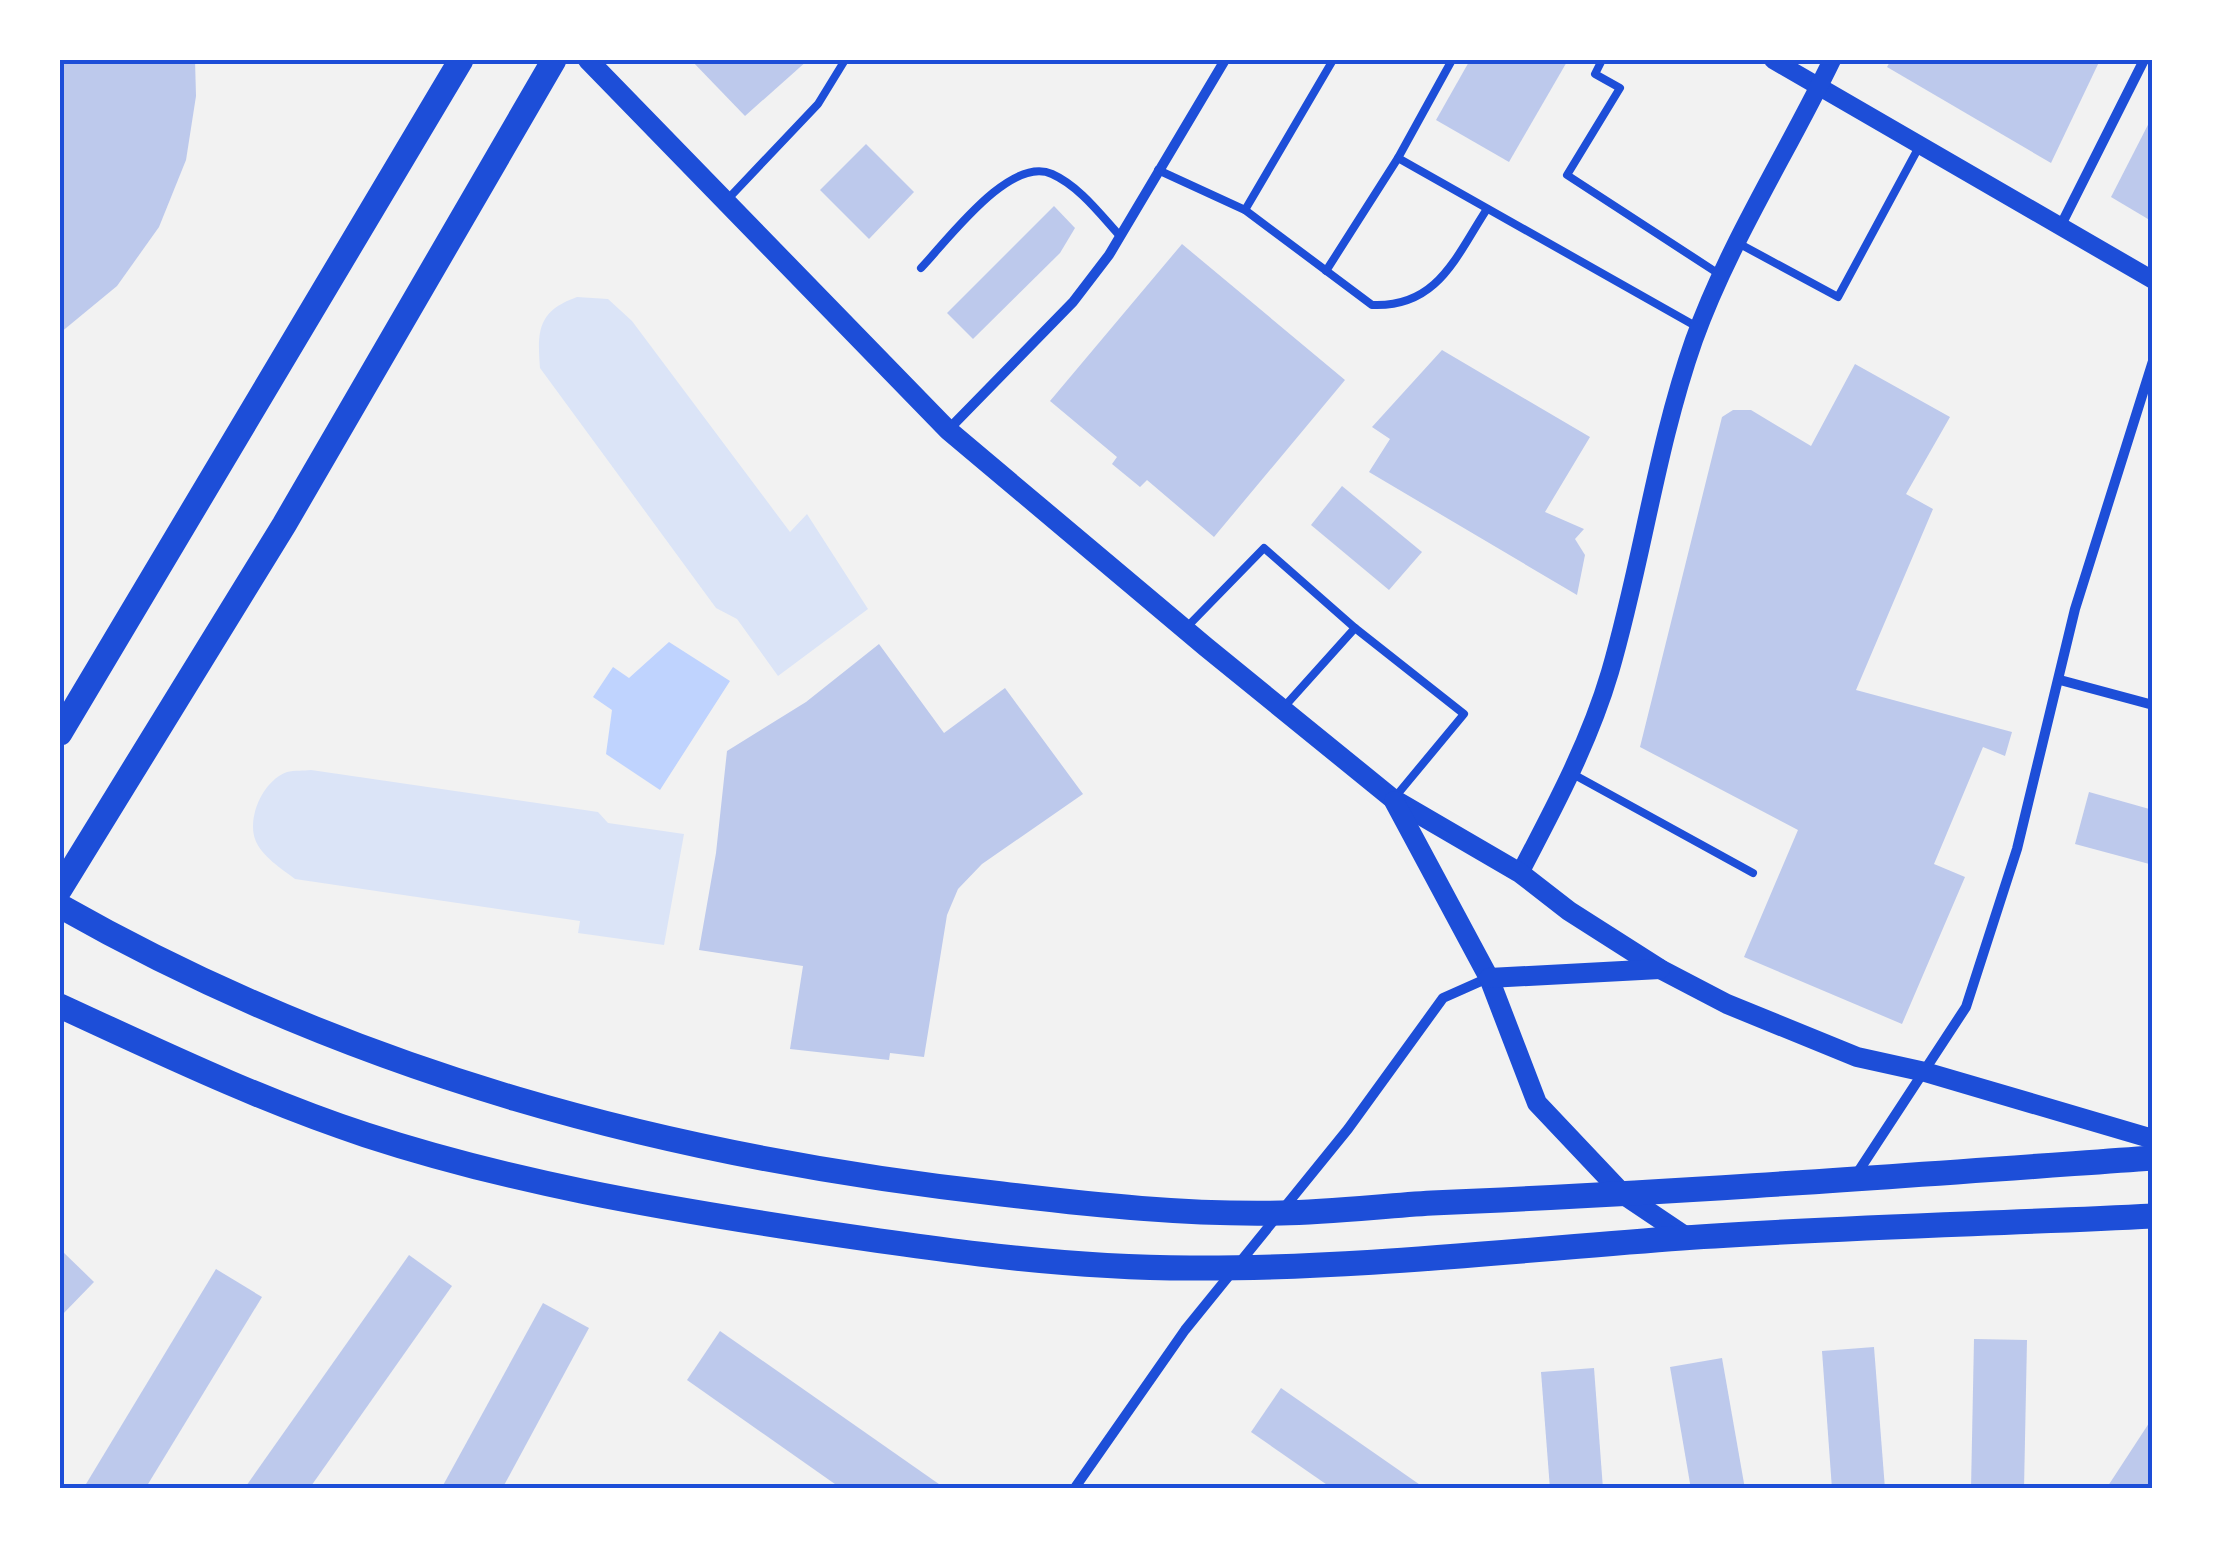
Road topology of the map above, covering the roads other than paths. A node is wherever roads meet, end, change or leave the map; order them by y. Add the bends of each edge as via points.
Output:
1 (462, 60) edge
2 (554, 60) edge
3 (588, 60) edge
4 (845, 60) edge
5 (1224, 60) edge
6 (1333, 60) edge
7 (1452, 60) edge
8 (1602, 60) edge
9 (1773, 60) edge
10 (1832, 60) edge
11 (2144, 60) edge
12 (1819, 87) junction
13 (1920, 145) junction
14 (1398, 158) junction
15 (1158, 170) junction
16 (726, 202) junction
17 (1487, 209) junction
18 (1245, 210) junction
19 (2060, 228) junction
20 (1120, 236) junction
21 (1738, 243) junction
22 (921, 268) dead end
23 (1326, 271) junction
24 (1722, 276) junction
25 (2153, 280) edge
26 (1699, 328) junction
27 (2153, 361) edge
28 (948, 430) junction
29 (1355, 628) junction
30 (1185, 629) junction
31 (2060, 680) junction
32 (2153, 705) edge
33 (1282, 709) junction
34 (60, 734) edge
35 (1572, 774) junction
36 (1393, 799) junction
37 (1520, 873) junction
38 (1754, 873) dead end
39 (60, 889) edge
40 (60, 906) edge
41 (1660, 969) junction
42 (1489, 978) junction
43 (60, 1006) edge
44 (1924, 1072) junction
45 (2153, 1138) edge
46 (2153, 1158) edge
47 (1854, 1178) junction
48 (1624, 1195) junction
49 (1280, 1213) junction
50 (2153, 1216) edge
51 (1688, 1238) junction
52 (1236, 1267) junction
53 (1074, 1489) edge

1 - 34 main road
2 - 39 main road via 284,525
3 - 16 main road
4 - 16 lane via 818,104
5 - 15 street
6 - 18 lane
7 - 14 lane
8 - 24 lane via 1595,74 1620,88 1567,175
9 - 12 street
10 - 12 street
11 - 19 street
12 - 13 street
12 - 21 street
13 - 19 street
13 - 21 lane via 1838,296
14 - 17 lane
14 - 23 lane
15 - 18 lane
15 - 20 street
16 - 28 main road
17 - 23 lane via 1435,287 1407,301 1372,306
17 - 26 lane
18 - 23 lane
19 - 25 street
20 - 22 lane via 1070,184 1047,171 1027,170 1000,185
20 - 28 street via 1073,302
21 - 24 street
24 - 26 street
26 - 35 street via 1610,673
27 - 31 street
28 - 30 main road
29 - 30 lane via 1264,548
29 - 33 lane
29 - 36 lane via 1464,714
30 - 33 main road
31 - 32 street
31 - 44 street via 2017,849 1966,1007
33 - 36 main road
35 - 37 street
35 - 38 lane
36 - 37 main road
36 - 42 main road
37 - 41 main road
40 - 49 main road via 202,979 383,1056 488,1093 628,1130 943,1188 1115,1207
41 - 42 main road
41 - 44 main road via 1857,1057
42 - 48 main road via 1538,1103
42 - 49 street via 1443,998
43 - 52 main road via 361,1134 492,1174 630,1203 952,1252
44 - 45 main road
44 - 47 street
46 - 47 main road
47 - 48 main road
48 - 49 main road
48 - 51 main road
49 - 52 street
50 - 51 main road
51 - 52 main road
52 - 53 street

